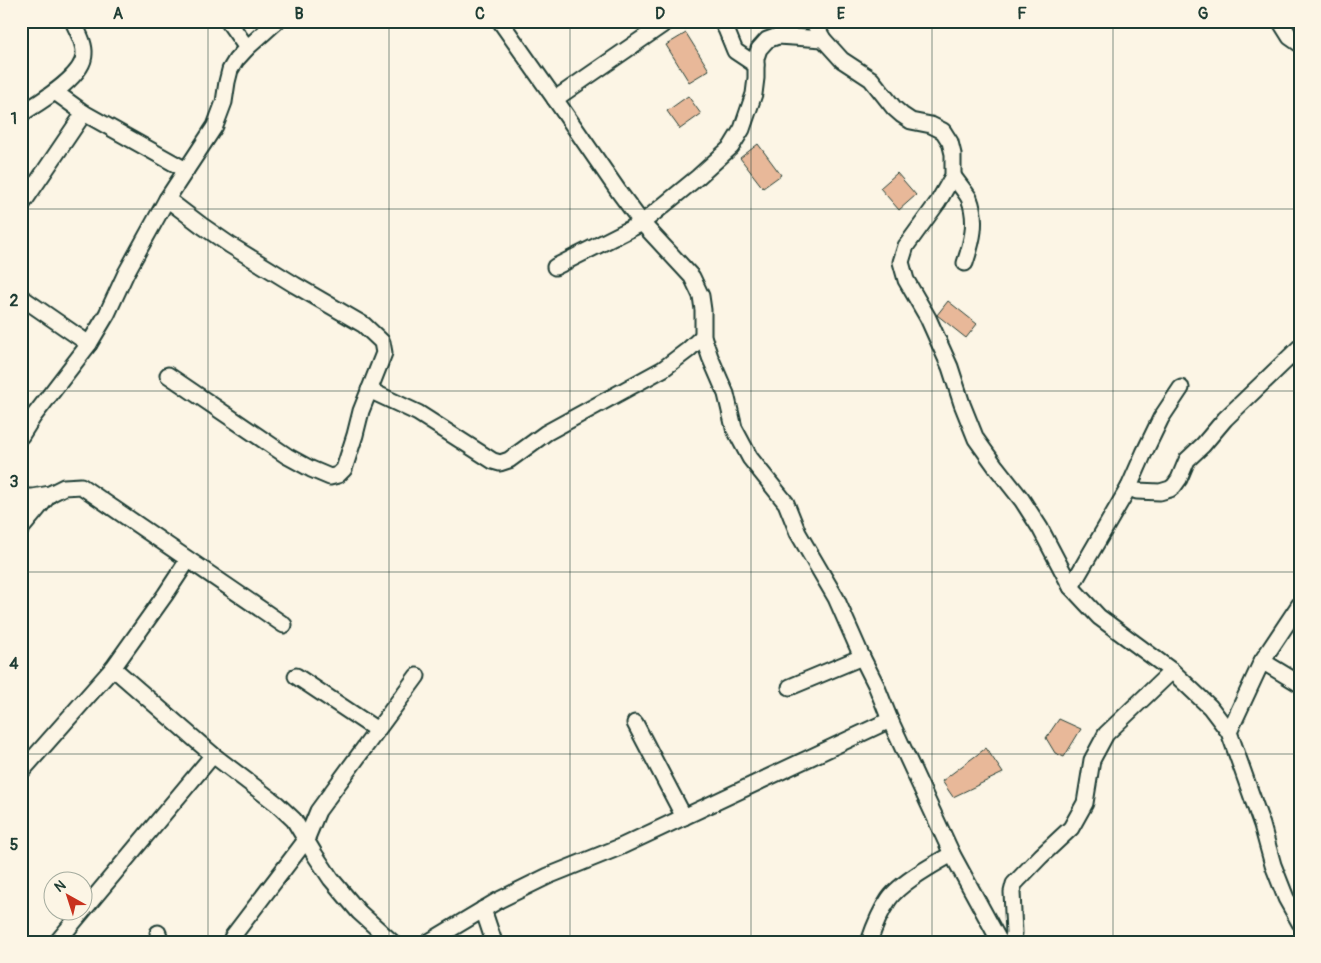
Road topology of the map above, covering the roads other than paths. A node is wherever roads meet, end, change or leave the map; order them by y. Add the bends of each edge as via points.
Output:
1 (72, 21) edge
2 (228, 21) edge
3 (277, 21) edge
4 (500, 21) edge
5 (668, 21) edge
6 (721, 21) edge
7 (812, 21) edge
8 (1280, 21) edge
9 (823, 39) junction
10 (1300, 44) edge
11 (246, 48) junction
12 (756, 65) junction
13 (55, 92) junction
14 (555, 99) junction
15 (84, 113) junction
16 (21, 114) edge
17 (186, 170) junction
18 (953, 176) junction
19 (167, 199) junction
20 (21, 206) edge
21 (642, 223) junction
22 (965, 264) dead end
23 (555, 266) dead end
24 (21, 297) edge
25 (703, 336) junction
26 (89, 344) junction
27 (1300, 347) edge
28 (168, 374) dead end
29 (1182, 388) dead end
30 (369, 390) junction
31 (21, 436) edge
32 (1128, 487) junction
33 (50, 494) junction
34 (21, 497) edge
35 (21, 529) edge
36 (188, 560) junction
37 (1071, 587) junction
38 (1300, 604) edge
39 (284, 625) dead end
40 (862, 657) junction
41 (1262, 661) junction
42 (113, 668) junction
43 (1172, 671) junction
44 (296, 676) dead end
45 (417, 676) dead end
46 (1300, 684) edge
47 (790, 687) dead end
48 (890, 720) junction
49 (636, 723) dead end
50 (377, 730) junction
51 (1229, 732) junction
52 (213, 755) junction
53 (21, 772) edge
54 (684, 817) junction
55 (306, 840) junction
56 (952, 854) junction
57 (482, 909) junction
58 (1300, 923) edge
59 (57, 942) edge
60 (230, 942) edge
61 (392, 942) edge
62 (429, 942) edge
63 (494, 942) edge
64 (869, 942) edge
65 (1000, 942) edge
66 (1012, 942) edge

1 - 13 street via 82,44 82,64
2 - 11 street
3 - 11 street
4 - 14 street
5 - 14 street
6 - 12 street via 735,51
7 - 9 street
8 - 10 street
9 - 12 street via 778,36 767,40 758,49
9 - 18 street via 842,60 871,79 902,115 943,131 953,154
11 - 17 street via 230,70 215,126
12 - 21 street via 754,94 742,129 731,147
13 - 15 street
13 - 16 street
14 - 21 street
15 - 17 street
15 - 20 street
17 - 19 street
18 - 22 street via 968,198 974,220
18 - 37 street via 906,246 902,262 906,280 950,367 976,439 1040,528
19 - 26 street
19 - 30 street via 230,245 364,324 382,342 384,353
21 - 23 street
21 - 25 street via 692,277 701,296
24 - 26 street
25 - 30 street via 663,369 500,463 418,413
25 - 40 street via 726,394 734,428 750,458 786,503 798,532 836,598
26 - 31 street
27 - 32 street via 1187,460 1174,486 1160,492
28 - 30 street via 287,456 330,477 344,469
29 - 32 street via 1161,418
32 - 37 street
33 - 34 street
33 - 35 street
33 - 36 street via 64,487 81,486
36 - 39 street
36 - 42 street
37 - 43 street via 1099,616
38 - 41 street
40 - 47 street
40 - 48 street
41 - 46 street
41 - 51 street
42 - 52 street
42 - 53 street
43 - 51 street via 1210,707
43 - 66 street via 1106,734 1092,760 1085,803 1071,828 1014,884
44 - 50 street
45 - 50 street
48 - 54 street
48 - 56 street
49 - 54 street
50 - 55 street via 318,812
51 - 58 street via 1273,865
52 - 55 street via 277,804 294,820
52 - 59 street
54 - 57 street via 548,876
55 - 60 street
55 - 61 street via 359,912
56 - 64 street via 890,898 874,925
56 - 65 street
57 - 62 street
57 - 63 street

